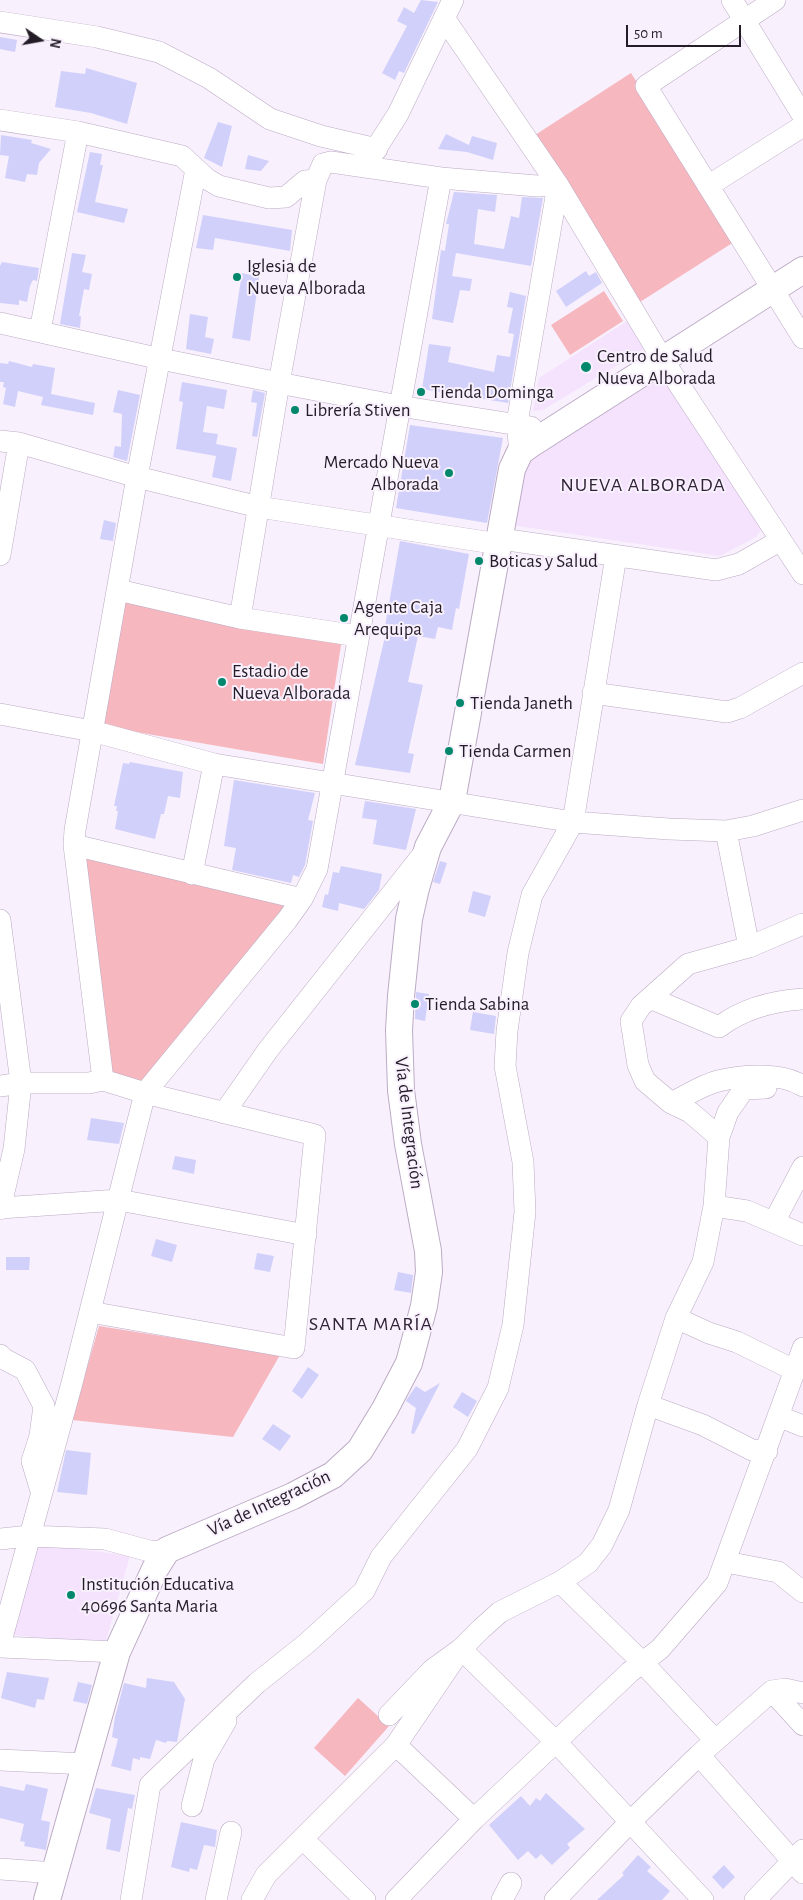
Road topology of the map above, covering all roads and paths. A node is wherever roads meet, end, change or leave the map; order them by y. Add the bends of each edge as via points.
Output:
1 (732, 0) edge
2 (775, 0) edge
3 (448, 9) edge
4 (745, 21) junction
5 (0, 22) edge
6 (803, 116) edge
7 (0, 120) edge
8 (803, 126) edge
9 (78, 132) junction
10 (378, 149) junction
11 (364, 168) junction
12 (196, 169) junction
13 (441, 178) junction
14 (316, 180) junction
15 (558, 185) junction
16 (708, 186) junction
17 (803, 270) edge
18 (772, 290) junction
19 (0, 323) edge
20 (40, 331) junction
21 (803, 338) edge
22 (161, 360) junction
23 (663, 360) junction
24 (279, 383) junction
25 (399, 406) junction
26 (517, 424) junction
27 (550, 431) junction
28 (9, 442) edge
29 (520, 452) junction
30 (137, 477) junction
31 (259, 507) junction
32 (377, 525) junction
33 (781, 540) junction
34 (499, 544) junction
35 (0, 555) edge
36 (616, 556) junction
37 (803, 574) edge
38 (118, 590) junction
39 (240, 618) junction
40 (358, 636) junction
41 (803, 673) edge
42 (593, 693) junction
43 (0, 714) edge
44 (92, 731) junction
45 (214, 764) junction
46 (334, 784) junction
47 (452, 802) junction
48 (803, 810) edge
49 (573, 822) junction
50 (726, 831) junction
51 (74, 845) junction
52 (428, 847) junction
53 (192, 874) junction
54 (302, 899) junction
55 (0, 920) edge
56 (803, 924) edge
57 (750, 947) junction
58 (650, 998) junction
59 (803, 999) edge
60 (103, 1080) junction
61 (21, 1083) junction
62 (0, 1086) edge
63 (802, 1087) edge
64 (145, 1093) junction
65 (671, 1103) junction
66 (224, 1113) junction
67 (720, 1137) junction
68 (803, 1167) edge
69 (119, 1200) junction
70 (714, 1206) junction
71 (0, 1208) edge
72 (774, 1222) junction
73 (306, 1235) junction
74 (803, 1235) edge
75 (90, 1312) junction
76 (676, 1318) junction
77 (803, 1348) edge
78 (0, 1355) edge
79 (794, 1370) junction
80 (648, 1405) junction
81 (778, 1416) junction
82 (803, 1426) edge
83 (767, 1451) junction
84 (41, 1491) junction
85 (29, 1536) junction
86 (0, 1539) edge
87 (167, 1550) junction
88 (726, 1562) junction
89 (778, 1572) junction
90 (803, 1575) edge
91 (560, 1582) junction
92 (803, 1592) edge
93 (0, 1646) edge
94 (461, 1648) junction
95 (117, 1652) junction
96 (642, 1662) junction
97 (772, 1692) junction
98 (803, 1693) edge
99 (233, 1706) junction
100 (389, 1716) dead end
101 (803, 1725) edge
102 (715, 1740) junction
103 (556, 1742) junction
104 (396, 1745) junction
105 (699, 1755) junction
106 (0, 1760) edge
107 (86, 1764) junction
108 (192, 1806) dead end
109 (474, 1819) junction
110 (631, 1821) junction
111 (231, 1832) dead end
112 (304, 1839) junction
113 (799, 1861) edge
114 (0, 1869) edge
115 (55, 1873) junction
116 (565, 1896) edge
117 (47, 1900) edge
118 (130, 1900) edge
119 (216, 1900) edge
120 (252, 1900) edge
121 (365, 1900) edge
122 (396, 1900) edge
123 (703, 1900) edge
124 (755, 1900) edge

1 - 4 street
2 - 4 street
3 - 10 street
3 - 15 street
4 - 6 street
4 - 16 street via 646,86
5 - 10 street via 160,52 209,78 270,119 321,136
7 - 9 street
8 - 16 street
9 - 12 street via 182,156
9 - 20 street
10 - 11 street
11 - 13 street
11 - 14 street via 331,162 323,164
12 - 14 street via 219,186 269,198 286,196 305,181
12 - 22 street
13 - 15 street
13 - 25 street
14 - 24 street
15 - 23 street
15 - 26 street
16 - 18 street
17 - 18 main road
18 - 21 street
18 - 23 main road
19 - 20 street
20 - 22 street
22 - 24 street
22 - 30 street
23 - 27 main road
23 - 33 street
24 - 25 street
24 - 31 street
25 - 26 street
25 - 32 street
26 - 27 street
26 - 29 street
27 - 29 main road
28 - 30 street
28 - 35 street
29 - 34 main road, Vía de Integración via 512,469
30 - 31 street
30 - 38 street
31 - 32 street
31 - 39 street
32 - 34 street
32 - 40 street
33 - 36 street via 740,564 716,570
33 - 37 street
34 - 36 street via 508,540
34 - 47 main road, Vía de Integración
36 - 42 street
38 - 39 street
38 - 44 street
39 - 40 street
40 - 46 street
41 - 42 street via 727,712
42 - 49 street
43 - 44 street
44 - 45 street
44 - 51 street
45 - 46 street
45 - 53 street
46 - 47 street
46 - 54 street via 318,869
47 - 49 street
47 - 52 main road, Vía de Integración
48 - 50 street
49 - 50 street
49 - 99 street via 532,895 518,953 507,1031 505,1066 523,1162 525,1212 513,1325 498,1388 467,1449 381,1557 364,1591
50 - 57 street
51 - 53 street
51 - 60 street
52 - 66 street via 268,1050
52 - 87 main road, Vía de Integración via 409,919 399,1030 401,1090 429,1272 409,1363 360,1450 340,1470 293,1496
53 - 54 street
54 - 64 street
55 - 61 street
56 - 57 street
57 - 58 street via 688,964
58 - 59 street via 719,1027 735,1014
58 - 65 street via 631,1021 633,1041 645,1081
60 - 61 street
60 - 64 street
61 - 62 street
61 - 71 street via 14,1149
63 - 65 street via 750,1077 716,1081
63 - 67 street via 786,1091 744,1089 728,1112
64 - 66 street
64 - 69 street
65 - 67 street via 690,1112
66 - 73 street via 315,1135
67 - 70 street
68 - 72 street
69 - 71 street
69 - 73 street
69 - 75 street
70 - 72 street via 747,1211
70 - 76 street via 702,1262
72 - 74 street
73 - 75 street via 294,1348
75 - 84 street
76 - 79 street
76 - 80 street
77 - 79 street
78 - 84 street via 25,1370 44,1406 32,1461
79 - 81 street
80 - 83 street via 703,1425 752,1450
80 - 91 street via 614,1523 588,1563
81 - 82 street
81 - 83 street
83 - 88 street
84 - 85 street
85 - 86 street
85 - 87 street via 105,1540 153,1552
85 - 93 street
87 - 95 main road
88 - 89 street
88 - 96 street via 717,1583 689,1617 660,1649
89 - 90 street
89 - 92 street
91 - 94 street via 500,1612
91 - 96 street
93 - 95 street
94 - 100 street via 432,1670
94 - 103 street
94 - 104 street
95 - 107 main road
96 - 102 street
96 - 103 street
97 - 98 street via 784,1689
97 - 101 street
97 - 102 street
99 - 108 street via 204,1760
99 - 118 street via 150,1785
102 - 105 street
103 - 109 street
103 - 110 street
104 - 109 street
104 - 112 street
105 - 110 street
105 - 113 street
106 - 107 street
107 - 115 main road
109 - 122 street
110 - 116 street
110 - 123 street
111 - 119 street
112 - 120 street via 266,1875
112 - 121 street
113 - 124 street
114 - 115 street
115 - 117 main road

